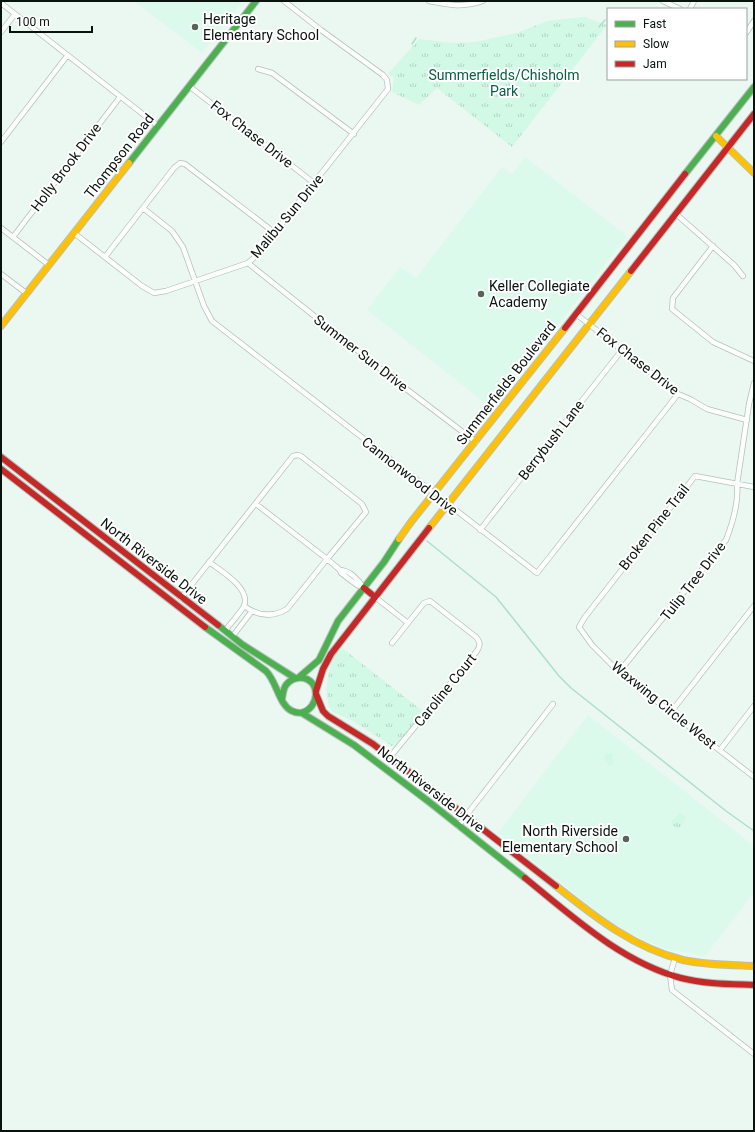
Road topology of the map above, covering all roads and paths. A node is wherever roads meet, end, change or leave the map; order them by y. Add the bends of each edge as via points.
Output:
1 (256, 1) edge
2 (284, 1) edge
3 (429, 1) edge
4 (483, 1) edge
5 (663, 1) edge
6 (449, 2) edge
7 (1, 3) edge
8 (678, 8) edge
9 (15, 14) junction
10 (754, 21) edge
11 (752, 29) edge
12 (1, 32) edge
13 (67, 56) junction
14 (258, 69) dead end
15 (189, 86) junction
16 (754, 87) edge
17 (120, 97) junction
18 (754, 114) edge
19 (158, 126) junction
20 (354, 134) junction
21 (716, 136) junction
22 (1, 142) edge
23 (728, 148) junction
24 (754, 173) edge
25 (314, 183) junction
26 (143, 208) junction
27 (676, 214) junction
28 (1, 228) edge
29 (275, 232) junction
30 (74, 233) junction
31 (13, 237) junction
32 (713, 246) junction
33 (106, 257) junction
34 (248, 263) junction
35 (49, 265) junction
36 (1, 274) edge
37 (743, 276) dead end
38 (194, 281) junction
39 (26, 293) junction
40 (576, 314) junction
41 (589, 324) junction
42 (1, 326) edge
43 (622, 350) junction
44 (754, 361) edge
45 (754, 383) edge
46 (678, 394) junction
47 (747, 420) junction
48 (476, 442) junction
49 (1, 457) edge
50 (1, 469) edge
51 (737, 484) junction
52 (754, 486) edge
53 (434, 495) junction
54 (256, 504) junction
55 (447, 505) junction
56 (85, 522) junction
57 (92, 528) junction
58 (80, 530) junction
59 (480, 530) junction
60 (86, 535) junction
61 (327, 559) junction
62 (209, 562) junction
63 (364, 588) junction
64 (375, 597) junction
65 (181, 598) junction
66 (244, 606) junction
67 (754, 606) edge
68 (252, 611) junction
69 (408, 623) junction
70 (578, 627) joint
71 (225, 631) junction
72 (232, 637) junction
73 (392, 644) dead end
74 (619, 672) junction
75 (297, 678) junction
76 (316, 693) junction
77 (282, 699) junction
78 (553, 704) dead end
79 (754, 706) edge
80 (302, 712) junction
81 (671, 712) junction
82 (720, 750) junction
83 (390, 757) junction
84 (754, 776) edge
85 (466, 816) junction
86 (458, 826) junction
87 (675, 958) junction
88 (754, 966) edge
89 (670, 975) junction
90 (754, 985) edge
91 (754, 1054) edge

1 - 15 street, Thompson Road
2 - 20 street, Malibu Sun Drive via 387,80 387,92
3 - 6 street
4 - 6 street via 456,6
5 - 8 street
7 - 9 street
9 - 12 street
9 - 13 street
10 - 11 street
13 - 17 street
13 - 22 street
14 - 20 street via 272,73
15 - 19 street, Thompson Road
15 - 25 street, Fox Chase Drive
16 - 21 street, Summerfields Boulevard
17 - 19 street
17 - 31 street, Holly Brook Drive
18 - 23 street, Summerfields Boulevard
19 - 30 street, Thompson Road
20 - 25 street, Malibu Sun Drive
21 - 23 street
21 - 40 street, Summerfields Boulevard
23 - 24 street
23 - 27 street, Summerfields Boulevard
25 - 29 street, Malibu Sun Drive
26 - 29 street via 180,163 185,164
26 - 33 street
26 - 38 street, Cannonwood Drive via 172,231 183,247
27 - 32 street
27 - 41 street, Summerfields Boulevard
28 - 31 street
29 - 34 street, Malibu Sun Drive
30 - 33 street, Malibu Sun Drive
30 - 35 street, Thompson Road
31 - 35 street
32 - 37 street
32 - 44 street via 672,298 672,309 713,342
33 - 38 street, Malibu Sun Drive via 154,294
34 - 38 street, Malibu Sun Drive
34 - 48 street, Summer Sun Drive via 396,382
35 - 39 street, Thompson Road
36 - 39 street
38 - 53 street, Cannonwood Drive via 212,321
39 - 42 street, Thompson Road
40 - 41 street, Fox Chase Drive
40 - 48 street, Summerfields Boulevard
41 - 43 street, Fox Chase Drive
41 - 55 street, Summerfields Boulevard
43 - 46 street, Fox Chase Drive
43 - 59 street, Berrybush Lane
45 - 47 street, Tulip Tree Drive
46 - 47 street, Fox Chase Drive via 707,409
46 - 59 street, Cannonwood Drive via 537,574
47 - 51 street, Tulip Tree Drive
48 - 53 street, Summerfields Boulevard
49 - 56 street, North Riverside Drive
50 - 58 street, North Riverside Drive
51 - 52 street, Broken Pine Trail
51 - 70 street, Broken Pine Trail via 695,476
51 - 74 street, Tulip Tree Drive via 738,493 732,526 726,540
53 - 55 street, Cannonwood Drive
53 - 63 street, Summerfields Boulevard via 411,522
54 - 61 street
54 - 61 street via 293,456 301,456 362,504 366,512
54 - 62 street
55 - 59 street, Cannonwood Drive
55 - 64 street, Summerfields Boulevard
56 - 57 street, North Riverside Drive
56 - 58 street
57 - 60 street
57 - 65 street, North Riverside Drive
58 - 60 street, North Riverside Drive
60 - 77 street, North Riverside Drive via 181,609 266,670 275,681
61 - 63 street via 360,581
61 - 68 street via 287,610 270,616
62 - 65 street
62 - 66 street via 236,582 242,590
63 - 64 street
63 - 75 street, Summerfields Boulevard via 338,621 319,660
64 - 69 street
64 - 76 street, Summerfields Boulevard via 331,654 323,669
65 - 71 street, North Riverside Drive
66 - 68 street
66 - 71 street
67 - 81 street
68 - 72 street
69 - 73 street, Caroline Court
69 - 83 street, Caroline Court via 424,603 430,601 476,637 480,647
70 - 74 street, Waxwing Circle West
71 - 72 street, North Riverside Drive
72 - 75 street, North Riverside Drive
74 - 81 street, Waxwing Circle West
75 - 76 street, North Riverside Drive via 307,679 312,683
75 - 77 street via 290,680 283,688
76 - 80 street via 314,704
76 - 83 street, North Riverside Drive via 323,711 328,716
77 - 80 street, North Riverside Drive via 287,708 297,713
78 - 85 street
79 - 82 street
80 - 86 street, North Riverside Drive via 354,744
81 - 82 street, Waxwing Circle West
82 - 84 street, Waxwing Circle West
83 - 85 street, North Riverside Drive
85 - 86 street
85 - 87 street, North Riverside Drive via 597,918 650,948
86 - 89 street, North Riverside Drive via 589,930 646,965
87 - 88 street, North Riverside Drive
87 - 89 street
89 - 90 street, North Riverside Drive via 702,982
89 - 91 street via 672,990

